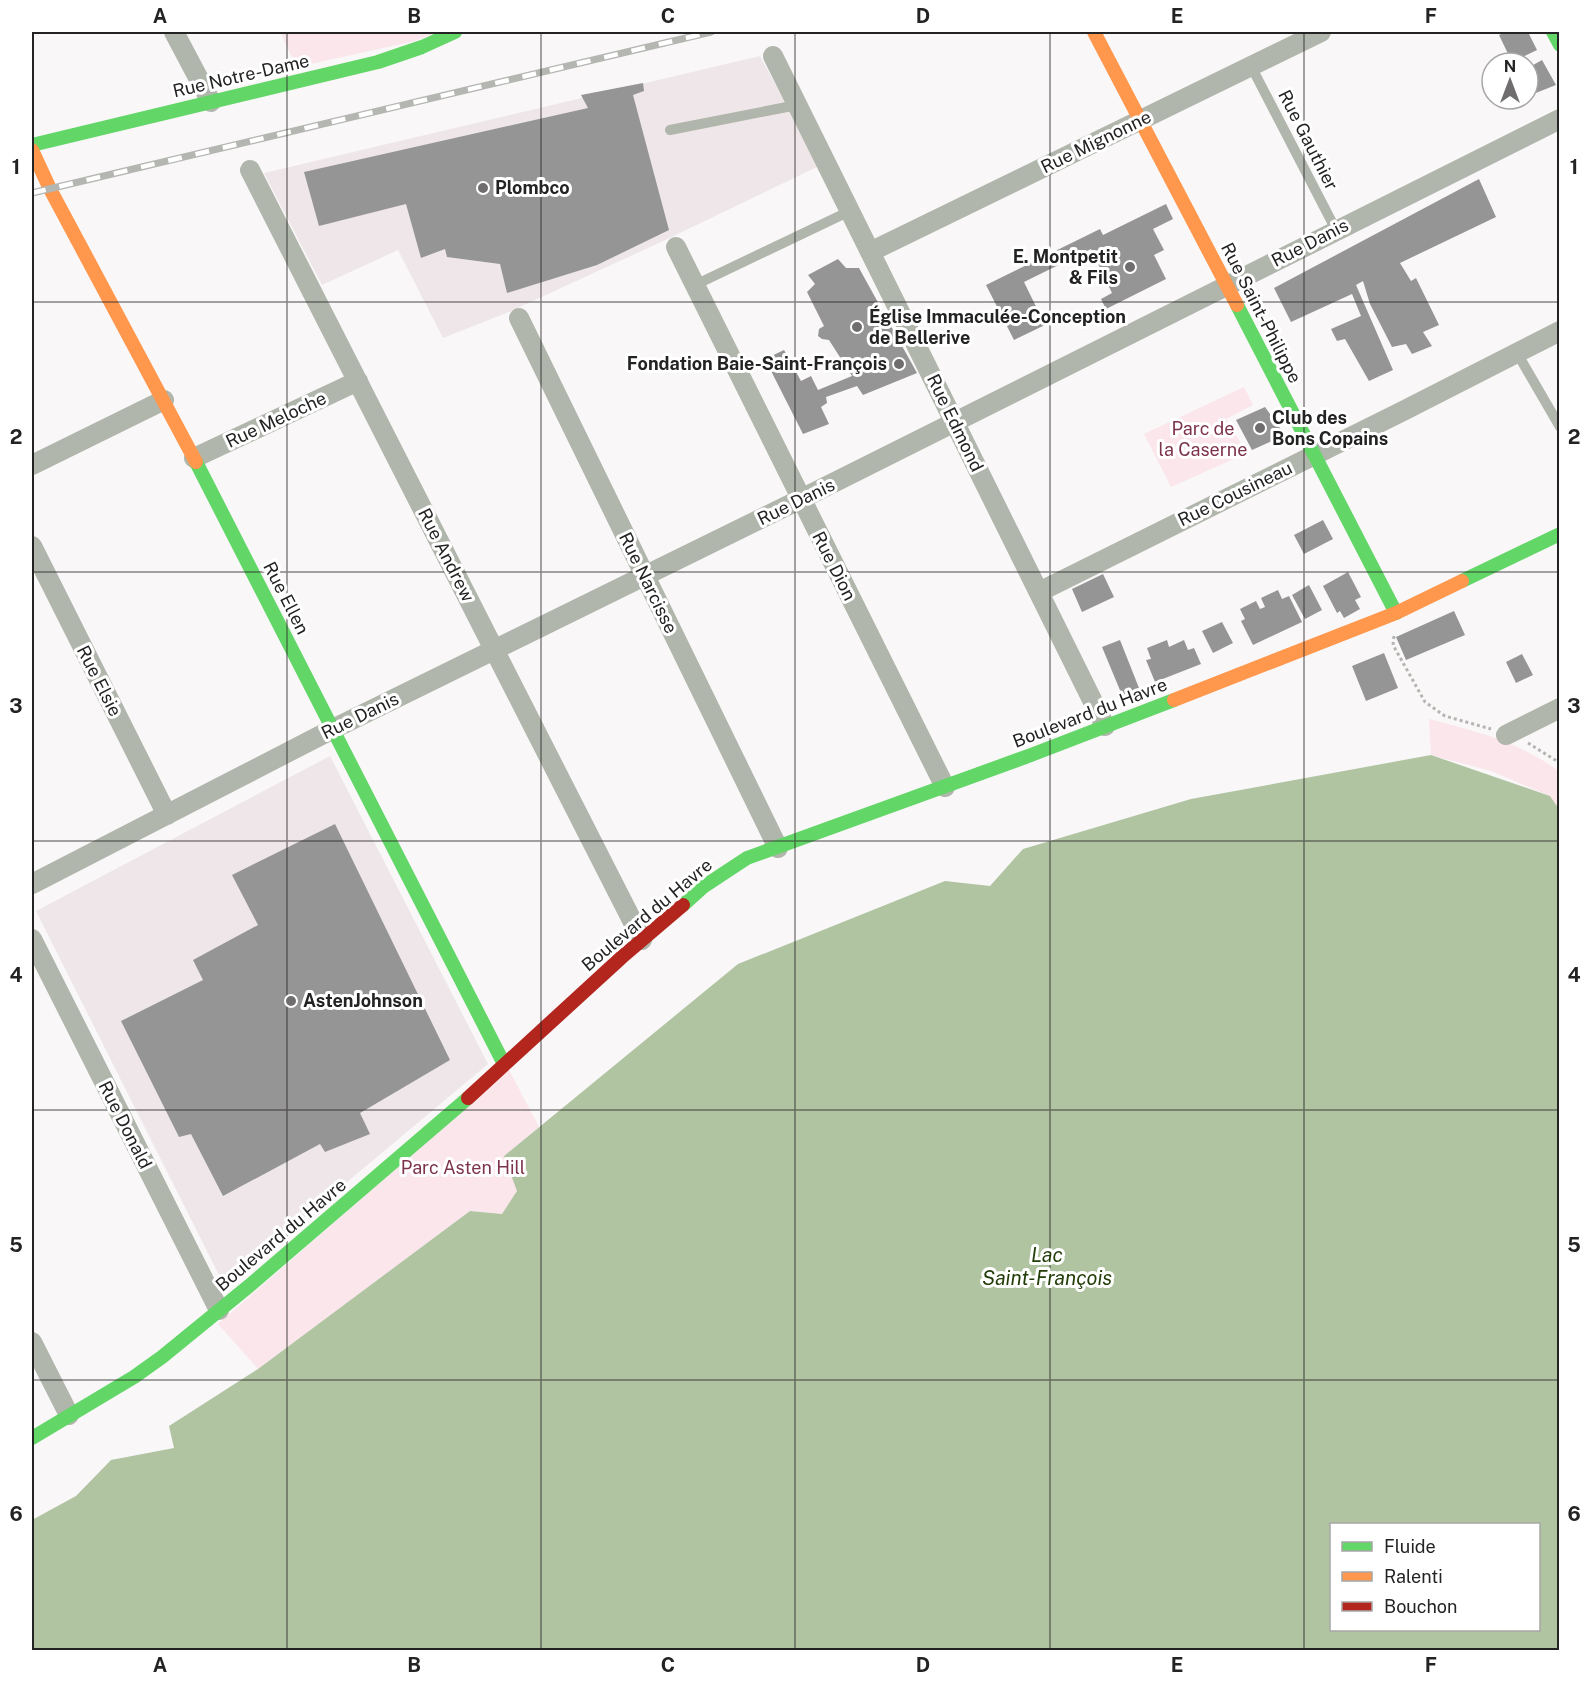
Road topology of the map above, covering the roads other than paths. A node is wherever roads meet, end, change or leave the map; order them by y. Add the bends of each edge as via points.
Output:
1 (174, 32) edge
2 (455, 32) edge
3 (1094, 32) edge
4 (1321, 32) edge
5 (1552, 32) edge
6 (1560, 45) edge
7 (773, 56) dead end
8 (1251, 66) junction
9 (211, 102) junction
10 (797, 105) junction
11 (1560, 119) edge
12 (1142, 120) junction
13 (670, 130) dead end
14 (32, 145) edge
15 (32, 150) edge
16 (250, 170) dead end
17 (850, 211) junction
18 (1336, 230) junction
19 (676, 247) dead end
20 (870, 252) junction
21 (695, 285) junction
22 (1227, 285) junction
23 (519, 318) dead end
24 (1560, 331) edge
25 (1517, 353) junction
26 (358, 381) junction
27 (164, 400) junction
28 (954, 422) junction
29 (1560, 428) edge
30 (1314, 455) junction
31 (194, 458) junction
32 (32, 465) edge
33 (801, 499) junction
34 (1560, 534) edge
35 (32, 546) edge
36 (645, 576) junction
37 (1038, 592) junction
38 (1396, 613) junction
39 (494, 650) junction
40 (1560, 708) edge
41 (1105, 726) junction
42 (333, 729) junction
43 (1506, 735) road end
44 (945, 787) junction
45 (167, 815) junction
46 (778, 848) junction
47 (32, 884) edge
48 (32, 939) edge
49 (642, 940) junction
50 (504, 1064) junction
51 (219, 1310) junction
52 (32, 1341) edge
53 (69, 1415) junction
54 (32, 1438) edge

1 - 9 street
2 - 9 street, Rue Notre-Dame via 378,62
3 - 12 street, Rue Saint-Philippe
4 - 8 street, Rue Mignonne
5 - 6 street
7 - 10 street, Rue Edmond
8 - 12 street, Rue Mignonne
8 - 18 lane, Rue Gauthier
9 - 14 street, Rue Notre-Dame
10 - 13 lane
10 - 17 street, Rue Edmond
11 - 18 street, Rue Danis
12 - 20 street, Rue Mignonne
12 - 22 street, Rue Saint-Philippe
15 - 27 street, Rue Ellen
16 - 26 street, Rue Andrew
17 - 20 street, Rue Edmond
17 - 21 lane
18 - 22 street, Rue Danis
19 - 21 street, Rue Dion
20 - 28 street, Rue Edmond
21 - 33 street, Rue Dion
22 - 28 street, Rue Danis
22 - 30 street, Rue Saint-Philippe
23 - 36 street, Rue Narcisse
24 - 25 street, Rue Cousineau
25 - 29 lane
25 - 30 street, Rue Cousineau
26 - 31 street, Rue Meloche
26 - 39 street, Rue Andrew
27 - 31 street, Rue Ellen
27 - 32 street
28 - 33 street, Rue Danis
28 - 37 street, Rue Edmond
30 - 37 street, Rue Cousineau
30 - 38 street, Rue Saint-Philippe
31 - 42 street, Rue Ellen
33 - 36 street, Rue Danis
33 - 44 street, Rue Dion
34 - 38 street, Boulevard du Havre
35 - 45 street, Rue Elsie
36 - 39 street, Rue Danis
36 - 46 street, Rue Narcisse
37 - 41 street, Rue Edmond
38 - 41 street, Boulevard du Havre
39 - 42 street, Rue Danis
39 - 49 street, Rue Andrew
40 - 43 street
41 - 44 street, Boulevard du Havre
42 - 45 street, Rue Danis
42 - 50 street, Rue Ellen
44 - 46 street, Boulevard du Havre
45 - 47 street, Rue Danis
46 - 49 street, Boulevard du Havre via 747,858 703,887
48 - 51 street, Rue Donald
49 - 50 street, Boulevard du Havre
50 - 51 street, Boulevard du Havre
51 - 53 street, Boulevard du Havre via 162,1357
52 - 53 street
53 - 54 street, Boulevard du Havre

